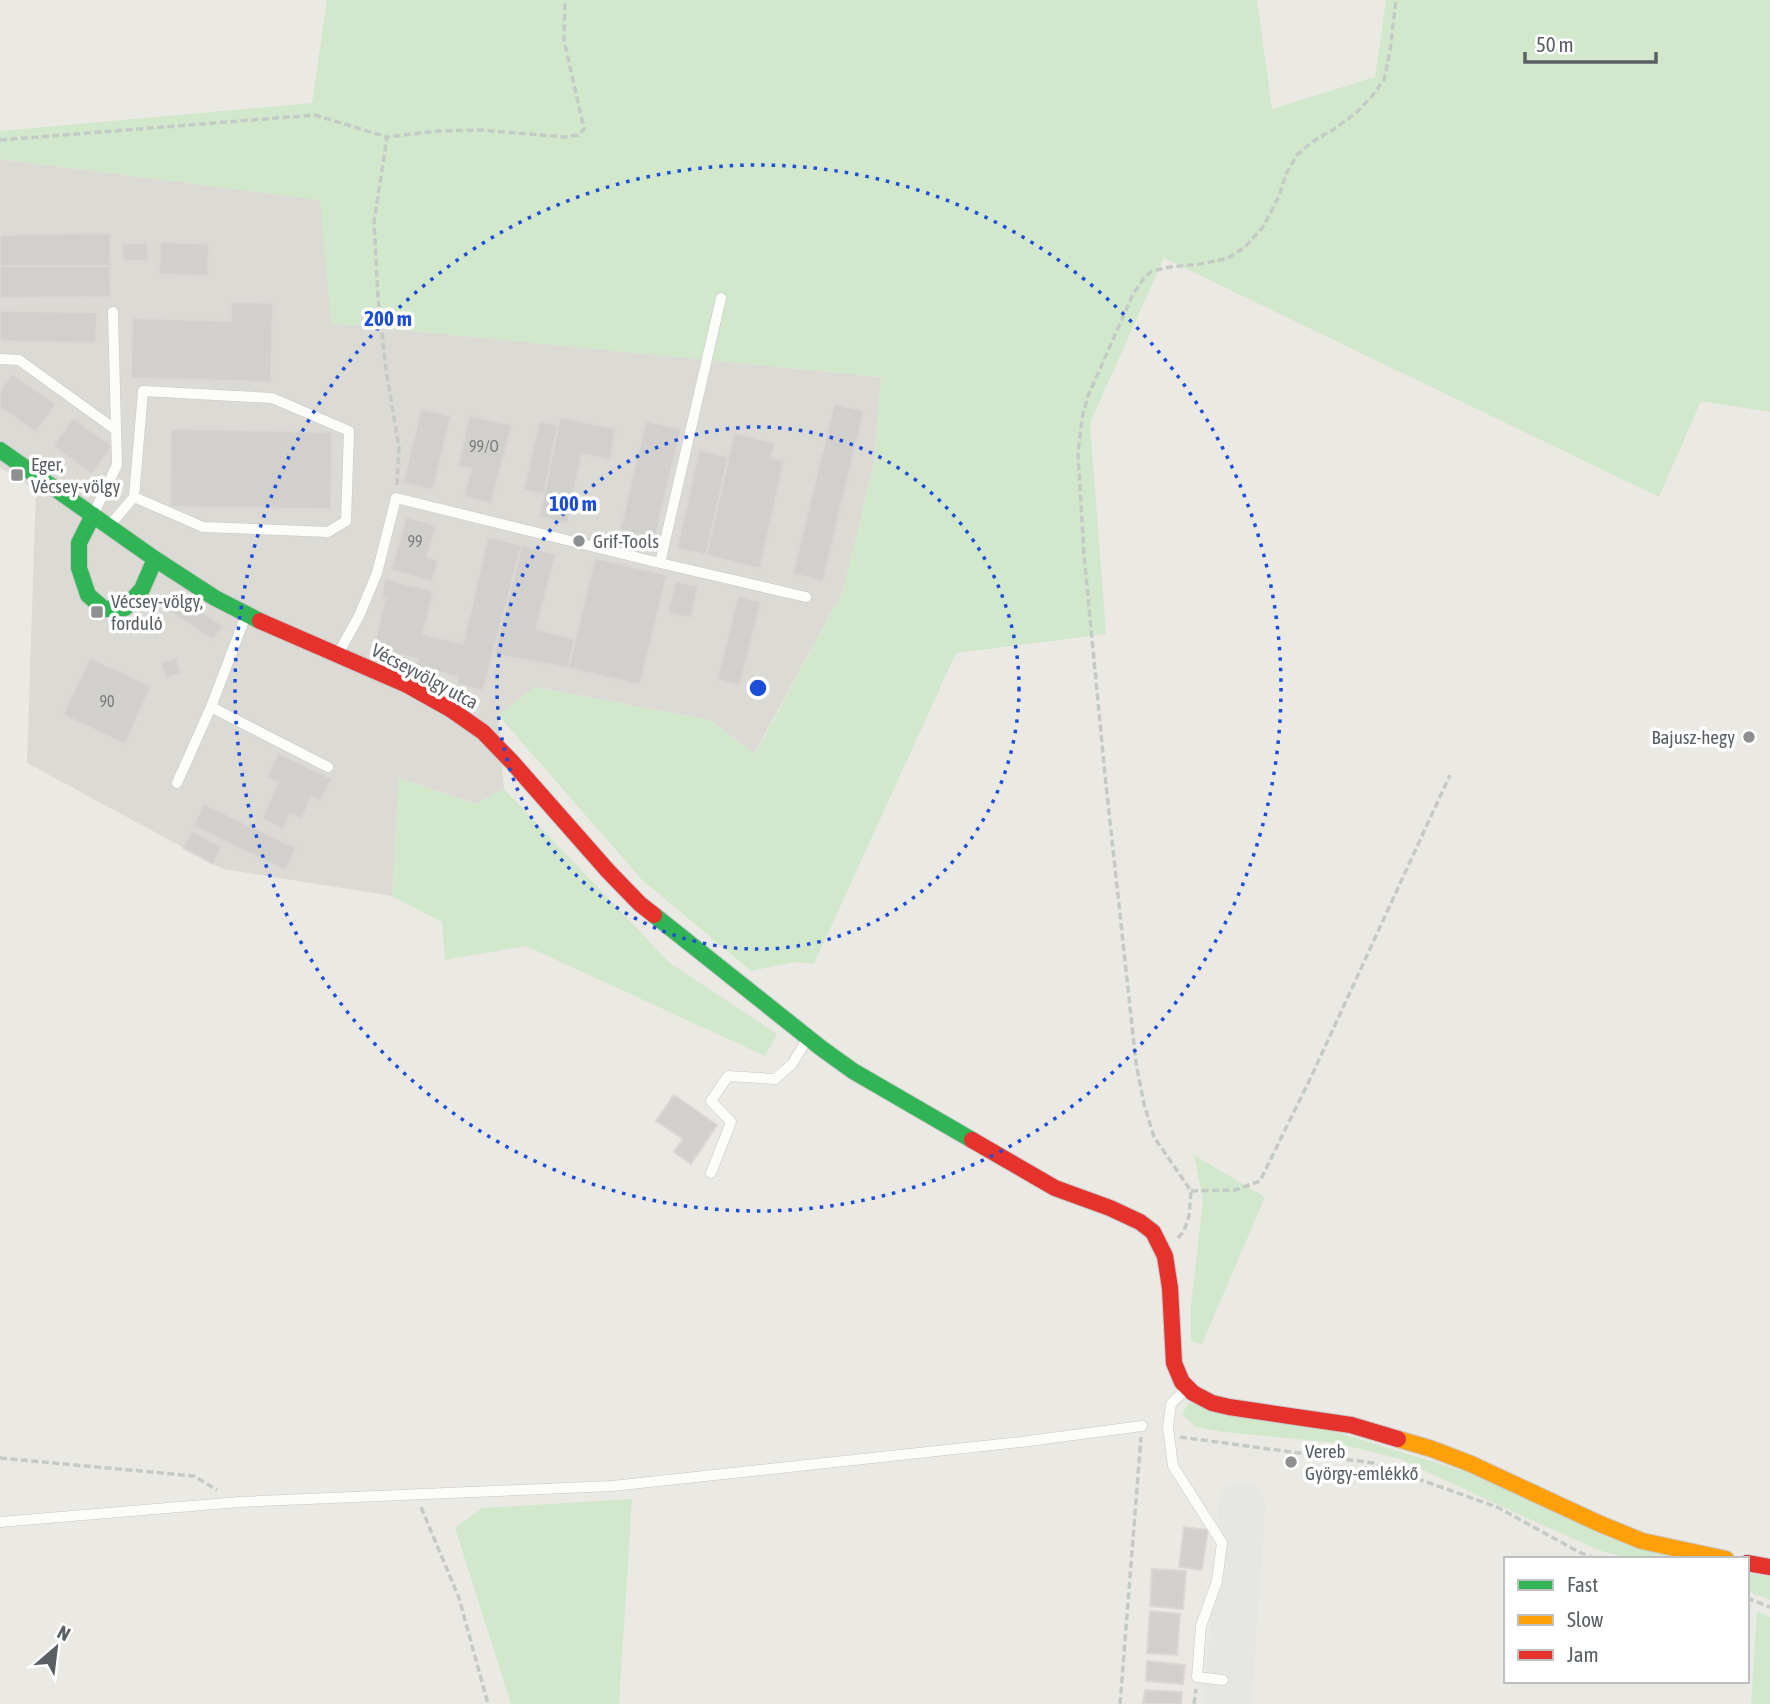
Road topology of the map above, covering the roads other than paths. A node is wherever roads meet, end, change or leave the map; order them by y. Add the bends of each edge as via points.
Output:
1 (720, 298) dead end
2 (113, 312) dead end
3 (0, 359) edge
4 (116, 430) junction
5 (0, 450) edge
6 (134, 497) junction
7 (93, 516) junction
8 (109, 527) junction
9 (155, 559) junction
10 (660, 563) junction
11 (806, 597) dead end
12 (246, 615) junction
13 (338, 654) junction
14 (211, 708) junction
15 (328, 767) dead end
16 (177, 783) dead end
17 (808, 1038) junction
18 (711, 1172) dead end
19 (1188, 1387) junction
20 (1142, 1426) road end
21 (0, 1522) edge
22 (1717, 1557) edge
23 (1749, 1563) edge
24 (1770, 1567) edge
25 (1223, 1680) dead end

1 - 10 lane
2 - 4 lane
3 - 4 lane via 19,360
4 - 7 lane via 117,465
5 - 7 main road, Vécseyvölgy utca
6 - 6 lane via 143,391 272,398 349,431 346,521 328,532 203,527
6 - 8 lane
7 - 8 main road, Vécseyvölgy utca
7 - 9 main road via 79,544 79,568 88,595 104,608 125,608 142,589
8 - 9 main road, Vécseyvölgy utca
9 - 12 main road, Vécseyvölgy utca
10 - 11 lane
10 - 13 lane via 396,498 377,573
12 - 13 main road, Vécseyvölgy utca
12 - 14 lane
13 - 17 main road, Vécseyvölgy utca via 407,685 483,732 640,904
14 - 15 lane
14 - 16 lane
17 - 18 lane via 775,1079 728,1076 710,1101 732,1122
17 - 19 main road, Vécseyvölgy utca via 853,1071 1055,1188 1110,1208 1153,1232 1166,1256 1174,1363
19 - 22 main road via 1212,1403 1351,1425 1432,1448 1642,1541
19 - 25 lane via 1171,1404 1174,1466 1222,1543 1217,1580 1201,1626 1197,1677
20 - 21 lane via 612,1486 239,1502
23 - 24 main road

